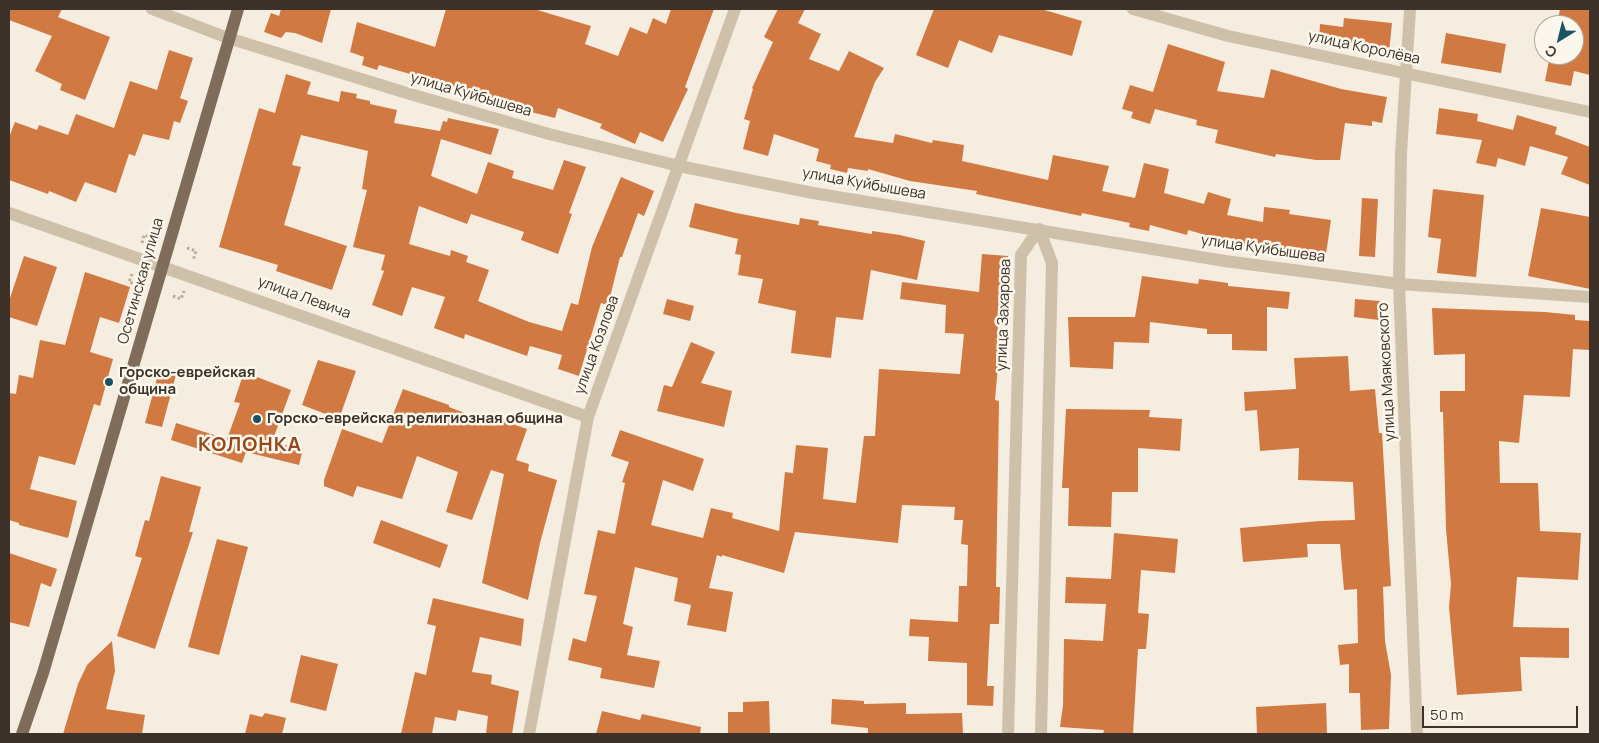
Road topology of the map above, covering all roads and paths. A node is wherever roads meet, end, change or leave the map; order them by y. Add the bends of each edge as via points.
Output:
1 (152, 9) edge
2 (238, 9) edge
3 (736, 9) edge
4 (1132, 9) edge
5 (1410, 9) edge
6 (228, 38) junction
7 (1406, 74) junction
8 (1590, 112) edge
9 (679, 166) junction
10 (9, 213) edge
11 (1039, 230) junction
12 (152, 237) dead end
13 (142, 243) dead end
14 (186, 248) dead end
15 (193, 261) dead end
16 (163, 267) junction
17 (132, 273) dead end
18 (1400, 284) junction
19 (137, 285) dead end
20 (184, 291) dead end
21 (174, 296) dead end
22 (1590, 297) edge
23 (588, 417) junction
24 (22, 734) edge
25 (529, 734) edge
26 (1008, 734) edge
27 (1041, 734) edge
28 (1417, 734) edge

1 - 6 street, улица Куйбышева
2 - 6 main road, Осетинская улица
3 - 9 street, улица Козлова
4 - 7 street, улица Королёва via 1228,36
5 - 7 street, улица Маяковского
6 - 9 street, улица Куйбышева via 549,134
6 - 16 main road, Осетинская улица
7 - 8 street, улица Королёва
7 - 18 street, улица Маяковского via 1401,153
9 - 11 street, улица Куйбышева via 813,193
9 - 23 street, улица Козлова
10 - 16 street, улица Левича
11 - 18 street, улица Куйбышева via 1225,261
11 - 26 street, улица Захарова via 1021,255
11 - 27 street via 1052,263
12 - 13 path via 144,235
14 - 15 path via 196,251
16 - 23 street, улица Левича
16 - 24 main road, Осетинская улица via 43,674
17 - 19 path via 129,282
18 - 22 street, улица Куйбышева
18 - 28 street, улица Маяковского
20 - 21 path via 181,299
23 - 25 street, улица Козлова

